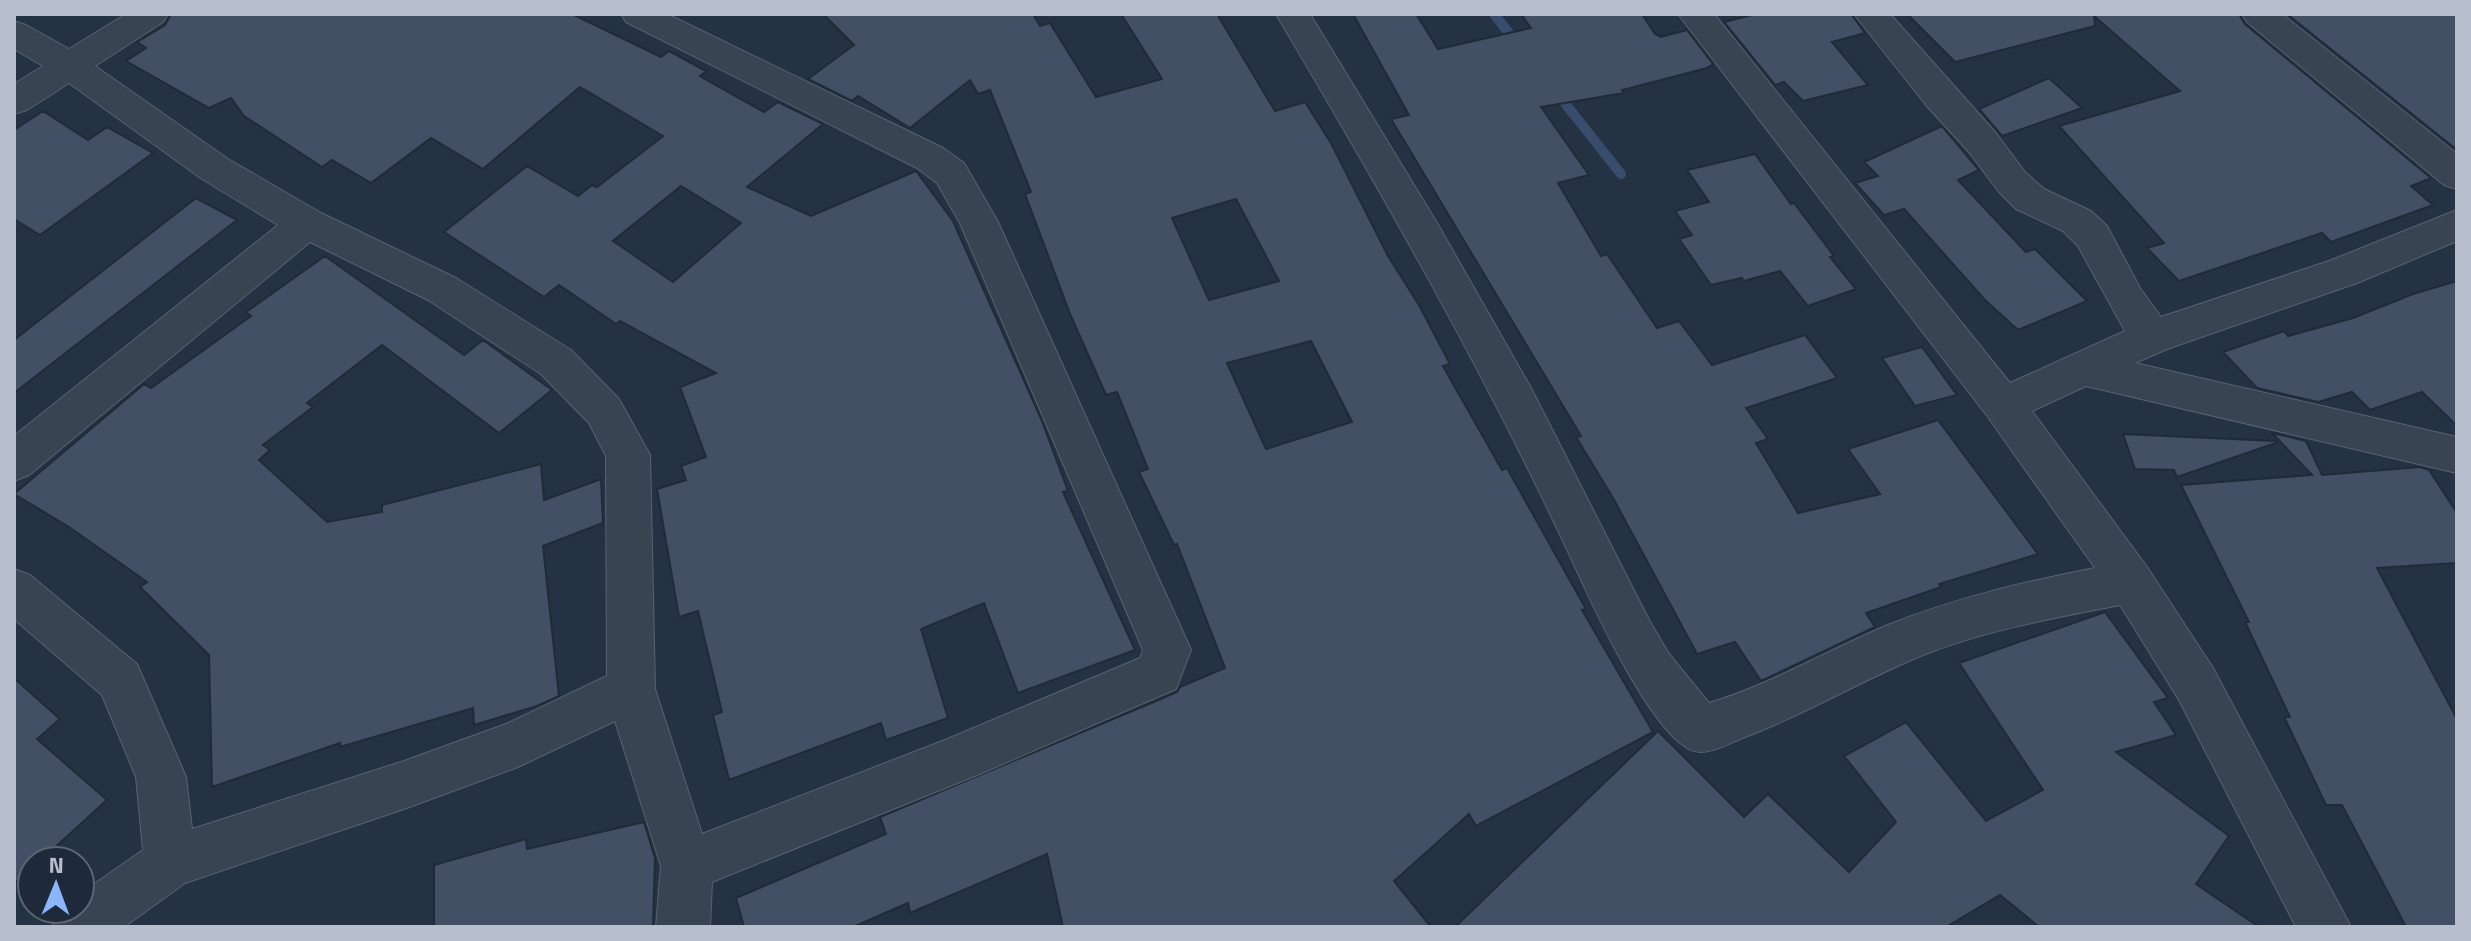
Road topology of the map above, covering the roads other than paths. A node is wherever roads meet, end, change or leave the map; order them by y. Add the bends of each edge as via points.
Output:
1 (151, 14) edge
2 (638, 14) edge
3 (1293, 14) edge
4 (1695, 14) edge
5 (1871, 14) edge
6 (2259, 14) edge
7 (14, 33) edge
8 (70, 66) junction
9 (14, 101) edge
10 (2457, 175) edge
11 (307, 223) junction
12 (2457, 225) edge
13 (2152, 337) junction
14 (2082, 368) junction
15 (2003, 405) junction
16 (2457, 455) edge
17 (14, 462) edge
18 (2131, 582) junction
19 (14, 590) edge
20 (631, 689) junction
21 (170, 862) junction
22 (687, 866) junction
23 (79, 927) edge
24 (683, 927) edge
25 (2324, 927) edge

1 - 8 street
2 - 22 street via 951,173 979,222 1167,650 1159,673
3 - 18 street via 1361,125 1546,457 1672,702 1700,729 1737,719 1908,639 2029,603
4 - 15 street
5 - 13 street via 2012,182 2030,199 2077,221 2093,236
6 - 10 street
7 - 8 street
8 - 9 street
8 - 11 street via 215,169
11 - 17 street
11 - 20 street via 442,289 556,362 604,411 628,455
12 - 13 street via 2343,272
13 - 14 street
14 - 15 street
14 - 16 street
15 - 18 street
18 - 25 street via 2196,684
19 - 21 street via 120,680 161,777
20 - 21 street via 518,743
20 - 22 street
21 - 23 street
22 - 24 street

